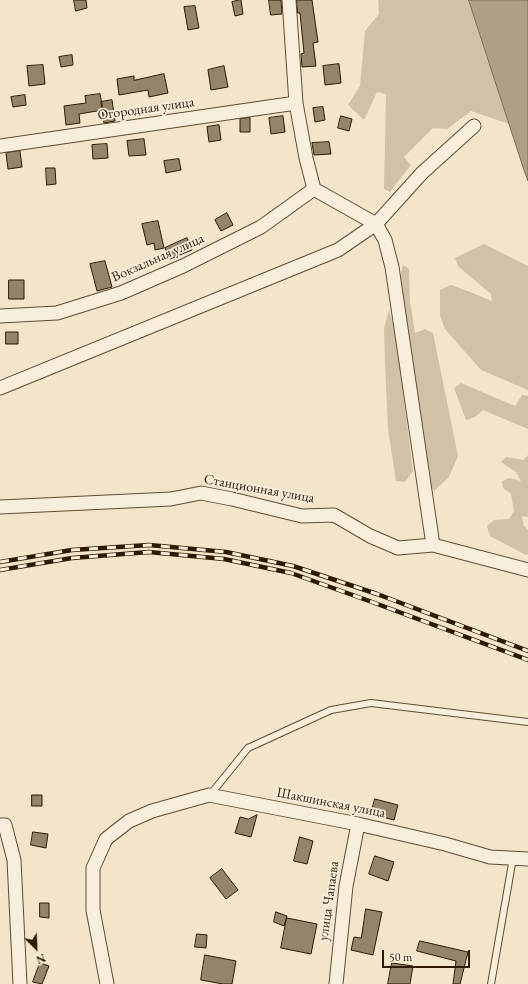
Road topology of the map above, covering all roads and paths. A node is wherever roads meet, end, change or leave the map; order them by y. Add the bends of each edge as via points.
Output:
1 (289, 0) edge
2 (296, 103) junction
3 (474, 126) dead end
4 (0, 146) edge
5 (314, 189) junction
6 (376, 224) junction
7 (0, 316) edge
8 (0, 388) edge
9 (0, 507) edge
10 (433, 545) junction
11 (528, 570) edge
12 (528, 722) edge
13 (209, 795) junction
14 (358, 824) junction
15 (3, 825) edge
16 (513, 858) junction
17 (528, 859) edge
18 (20, 984) edge
19 (107, 984) edge
20 (336, 984) edge
21 (492, 984) edge

1 - 2 street
2 - 4 street, Огородная улица
2 - 5 street
3 - 6 street via 422,173
5 - 6 street
5 - 7 street, Вокзальная улица via 261,227 121,294 57,313
6 - 8 street via 338,250
6 - 10 street via 385,240 392,267
9 - 10 street, Станционная улица via 171,499 201,493 302,516 334,515 370,536 398,548
10 - 11 street, Станционная улица
12 - 13 lane via 371,703 331,710 248,748
13 - 14 street, Шакшинская улица
13 - 19 street, Шакшинская улица via 152,811 129,821 106,840 93,868 93,910
14 - 16 street, Шакшинская улица via 490,857
14 - 20 street, улица Чапаева via 346,886
15 - 18 street via 14,860
16 - 17 street, Шакшинская улица
16 - 21 lane

